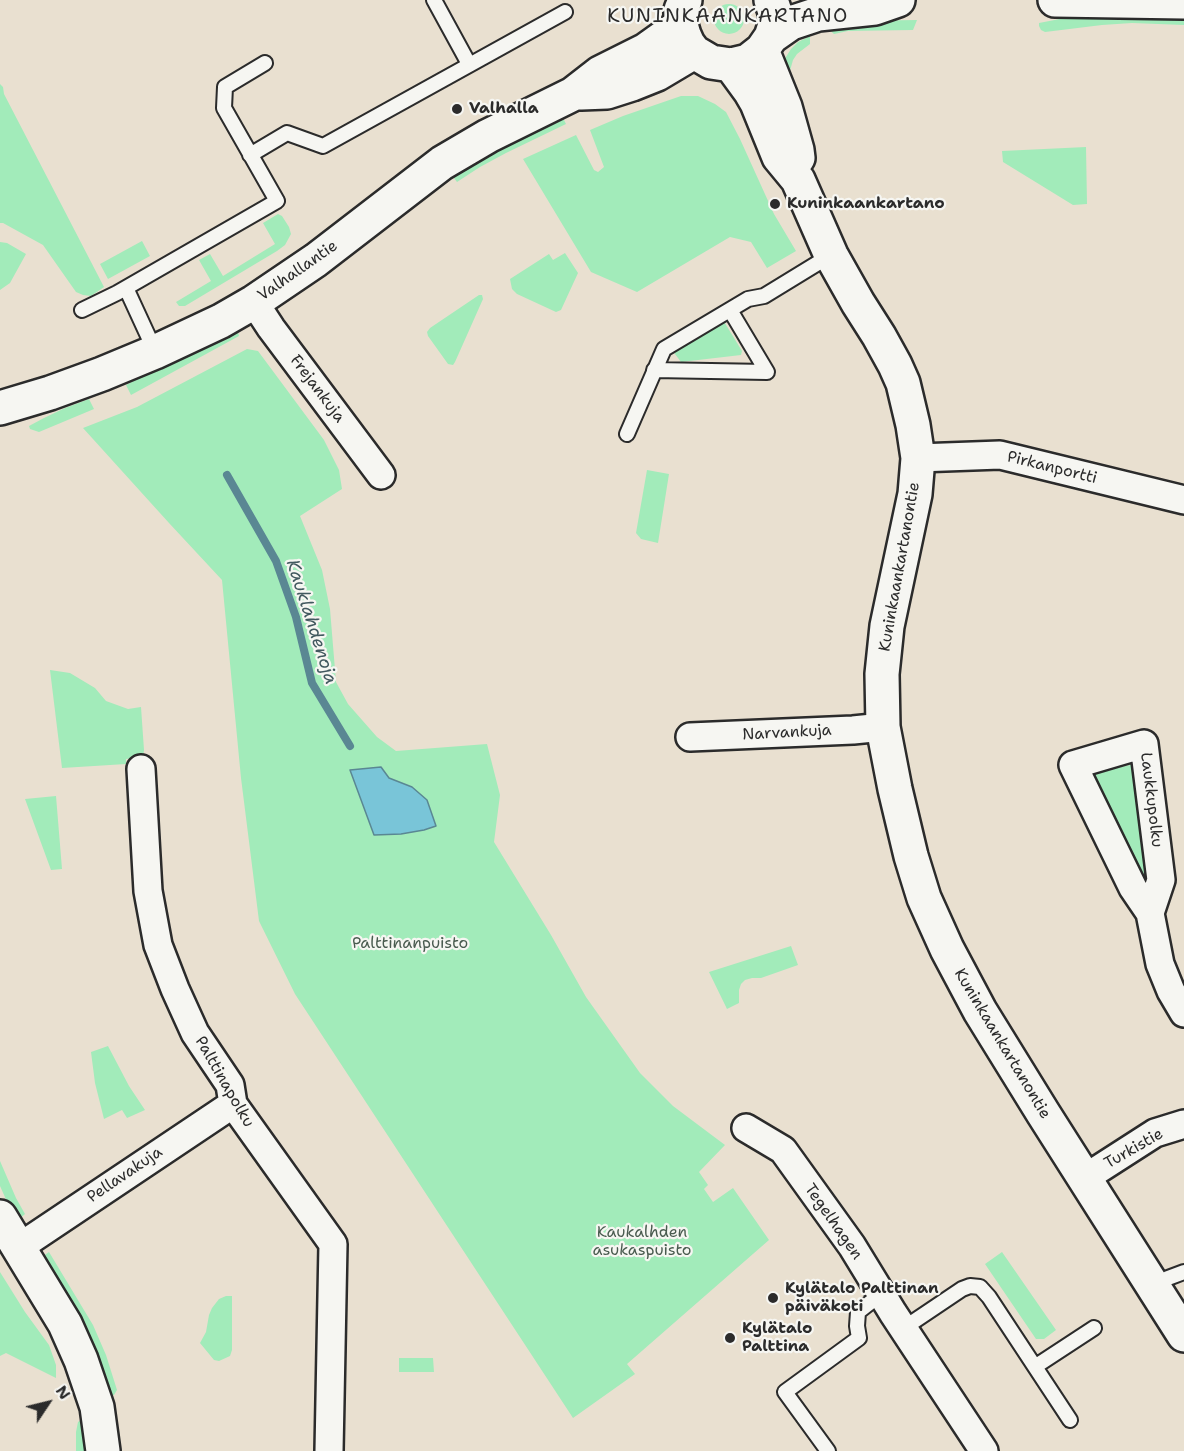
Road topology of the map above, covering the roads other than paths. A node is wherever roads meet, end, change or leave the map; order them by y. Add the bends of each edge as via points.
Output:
1 (434, 0) edge
2 (771, 0) edge
3 (898, 0) edge
4 (1055, 0) edge
5 (1184, 2) edge
6 (565, 12) dead end
7 (687, 26) edge
8 (767, 44) junction
9 (265, 63) dead end
10 (469, 64) junction
11 (731, 65) junction
12 (250, 155) junction
13 (798, 180) junction
14 (831, 255) junction
15 (126, 288) junction
16 (254, 302) junction
17 (82, 310) dead end
18 (730, 310) junction
19 (155, 352) junction
20 (654, 370) junction
21 (0, 408) edge
22 (627, 434) dead end
23 (918, 458) junction
24 (381, 475) dead end
25 (1184, 500) edge
26 (883, 726) junction
27 (690, 737) dead end
28 (141, 769) dead end
29 (1150, 913) junction
30 (1184, 1013) edge
31 (233, 1104) junction
32 (1184, 1124) edge
33 (746, 1128) dead end
34 (1085, 1178) junction
35 (0, 1217) edge
36 (18, 1248) junction
37 (1184, 1272) edge
38 (1155, 1287) junction
39 (881, 1294) junction
40 (904, 1328) junction
41 (1094, 1328) dead end
42 (1184, 1335) edge
43 (1036, 1366) junction
44 (1070, 1420) dead end
45 (103, 1451) edge
46 (329, 1451) edge
47 (828, 1451) edge
48 (984, 1451) edge

1 - 10 lane
2 - 8 street via 775,25
3 - 8 street via 875,8 818,14 791,23
4 - 5 street
6 - 10 lane
7 - 11 street via 711,62
7 - 16 street, Valhallantie via 657,74 607,92 573,94 488,136 442,163 316,260
8 - 11 street via 748,61
8 - 13 street, Kuninkaankartanontie via 797,150
9 - 12 lane via 225,87 224,108
10 - 12 lane via 323,146 287,133
11 - 13 street, Kuninkaankartanontie via 757,103 779,157
12 - 15 lane via 277,201
13 - 14 street, Kuninkaankartanontie
14 - 18 lane via 764,296 748,298
14 - 23 street, Kuninkaankartanontie via 903,382
15 - 17 lane
15 - 19 lane
16 - 19 street, Valhallantie
16 - 24 street, Frejankuja
18 - 20 lane via 664,349
18 - 20 lane via 766,372
19 - 21 street, Valhallantie
20 - 22 lane
23 - 25 street, Pirkanportti via 1000,455
23 - 26 street, Kuninkaankartanontie via 915,494 887,626 882,674
26 - 27 street, Narvankuja
26 - 34 street, Kuninkaankartanontie via 924,898 980,1011
28 - 31 street, Palttinapolku via 148,891 158,945 195,1033 230,1085
29 - 29 street, Laukkupolku via 1133,888 1073,765 1144,744 1161,880
29 - 30 street, Laukkupolku via 1160,964
31 - 36 street, Pellavakuja
31 - 46 street, Palttinapolku via 333,1244
32 - 34 street, Turkistie via 1155,1133
33 - 39 street, Tegelhagen via 783,1150 852,1246
34 - 38 street, Kuninkaankartanontie
35 - 36 street
36 - 45 street via 65,1324 81,1360 97,1407
37 - 38 lane
38 - 42 street, Kuninkaankartanontie
39 - 40 street, Tegelhagen
39 - 47 lane via 858,1312 859,1338 785,1392
40 - 43 lane via 962,1289 980,1287
40 - 48 street, Tegelhagen
41 - 43 lane
43 - 44 lane

